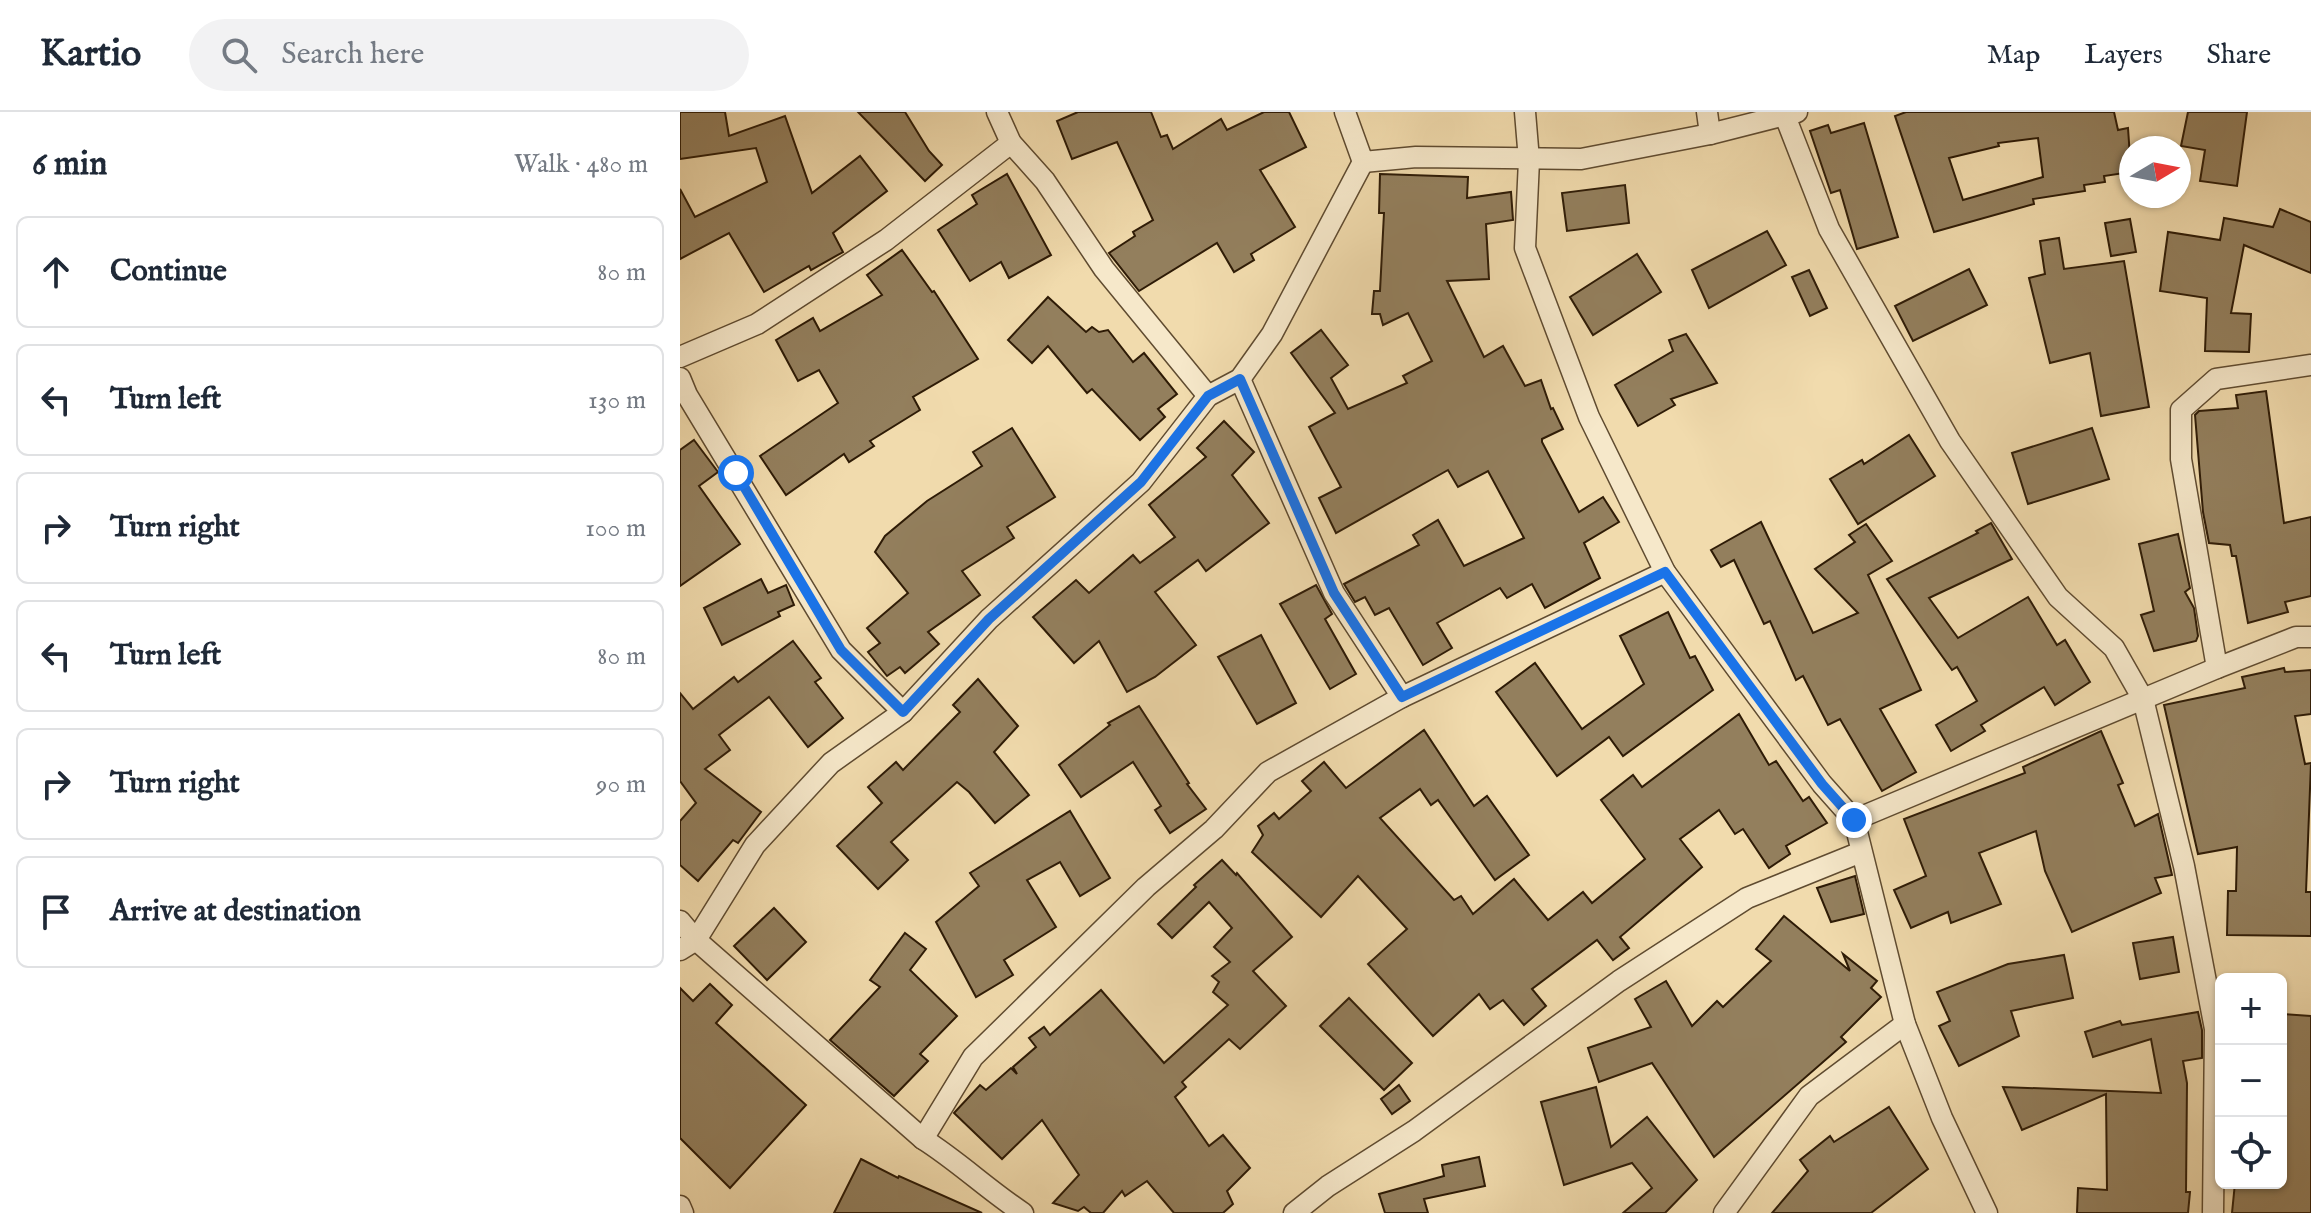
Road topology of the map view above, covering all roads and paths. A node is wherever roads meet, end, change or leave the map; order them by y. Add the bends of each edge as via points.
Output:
1 (997, 112) edge
2 (1345, 112) edge
3 (1525, 112) edge
4 (1707, 112) edge
5 (1791, 114) edge
6 (1710, 134) junction
7 (1011, 143) junction
8 (1529, 160) junction
9 (1363, 162) junction
10 (680, 357) edge
11 (2311, 365) edge
12 (680, 378) edge
13 (1240, 379) junction
14 (1208, 396) junction
15 (1665, 572) junction
16 (2311, 637) edge
17 (2217, 668) junction
18 (1402, 697) junction
19 (2143, 699) junction
20 (903, 712) junction
21 (1854, 820) junction
22 (1861, 852) junction
23 (680, 921) edge
24 (688, 945) edge
25 (1905, 1024) junction
26 (923, 1139) junction
27 (680, 1206) edge
28 (683, 1213) edge
29 (1023, 1213) edge
30 (1294, 1213) edge
31 (1724, 1213) edge
32 (1987, 1213) edge
33 (2213, 1213) edge

1 - 7 street
2 - 9 street
3 - 8 street
4 - 6 street
5 - 6 street
5 - 19 street via 1829,229 1950,441 2058,597 2114,648
6 - 8 street via 1581,159
7 - 10 street via 886,240 757,324
7 - 14 street via 1045,181 1104,269
8 - 9 street via 1416,157
8 - 15 street via 1525,248 1589,417
9 - 13 street via 1272,334
11 - 17 street via 2216,379 2181,410 2181,459
12 - 20 street via 841,650
13 - 14 street
13 - 18 street via 1334,593
14 - 20 street via 1141,482 989,619
15 - 18 street
15 - 21 street
16 - 17 street via 2296,637
17 - 19 street
18 - 26 street via 1268,772 973,1057
19 - 21 street
19 - 33 street via 2184,866 2215,1029
20 - 24 street via 831,763 755,845
21 - 22 street
22 - 25 street
22 - 30 street via 1747,898 1619,981
23 - 24 street
24 - 26 street
25 - 31 street via 1809,1096
25 - 32 street
26 - 29 street
27 - 28 street

